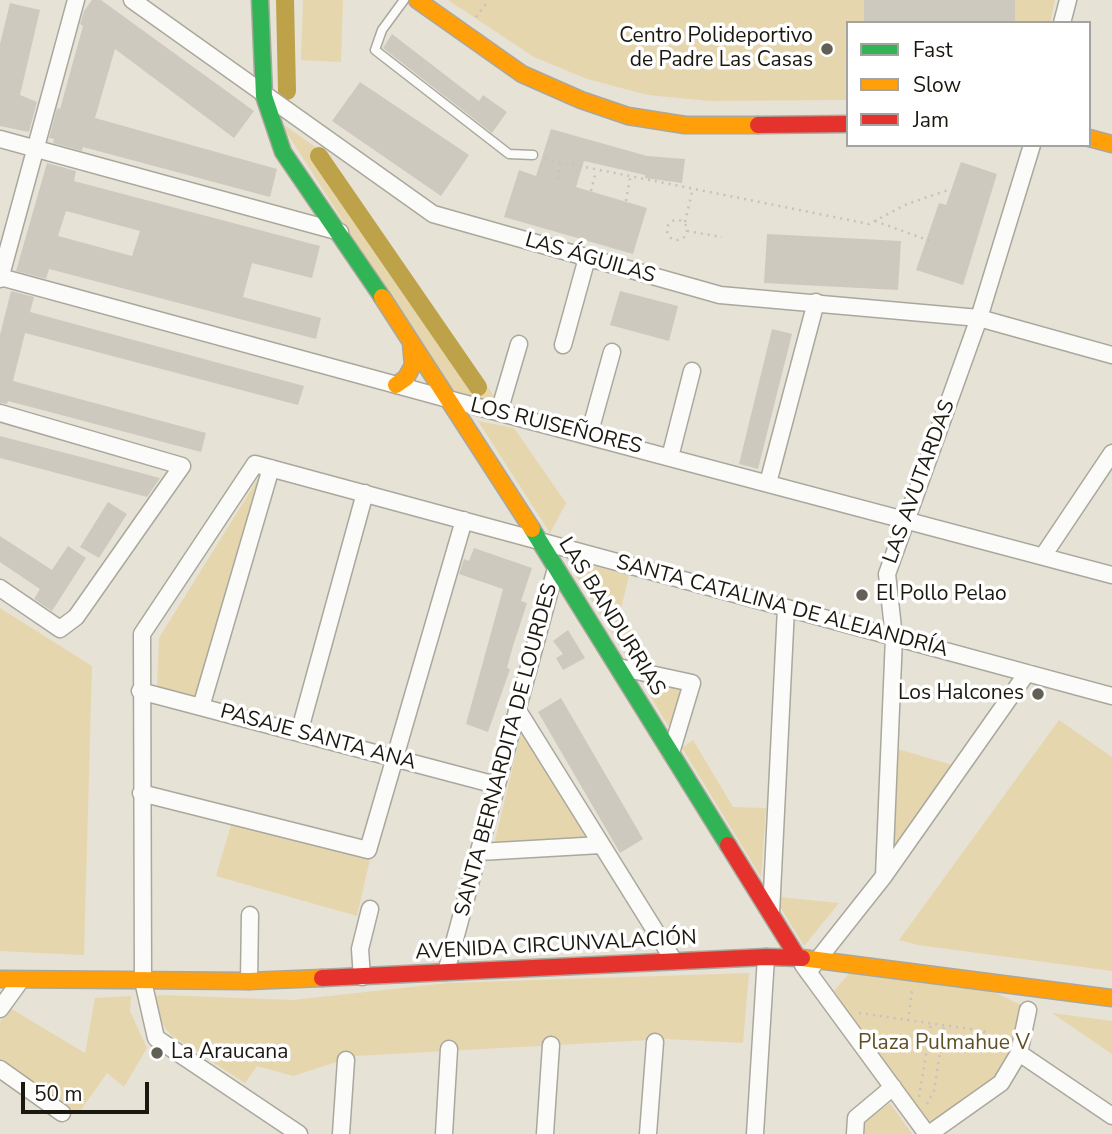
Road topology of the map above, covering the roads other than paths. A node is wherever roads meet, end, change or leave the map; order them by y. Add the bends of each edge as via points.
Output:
1 (76, 0) edge
2 (132, 0) edge
3 (260, 0) edge
4 (404, 0) edge
5 (417, 0) edge
6 (1068, 0) edge
7 (1063, 21) edge
8 (264, 96) junction
9 (846, 124) edge
10 (0, 139) edge
11 (1091, 139) edge
12 (1112, 144) edge
13 (1031, 147) edge
14 (36, 148) junction
15 (533, 155) road end
16 (340, 232) junction
17 (587, 258) junction
18 (0, 277) edge
19 (816, 302) junction
20 (979, 317) junction
21 (411, 343) junction
22 (519, 344) dead end
23 (563, 345) dead end
24 (612, 352) dead end
25 (1112, 355) edge
26 (692, 371) dead end
27 (397, 385) junction
28 (448, 399) junction
29 (499, 411) junction
30 (0, 413) edge
31 (589, 435) junction
32 (1112, 453) edge
33 (670, 457) junction
34 (271, 468) junction
35 (768, 483) junction
36 (365, 493) junction
37 (464, 520) junction
38 (908, 520) junction
39 (540, 541) junction
40 (1043, 556) junction
41 (556, 568) junction
42 (1112, 575) edge
43 (0, 588) edge
44 (786, 608) junction
45 (894, 637) junction
46 (618, 667) junction
47 (1027, 673) junction
48 (140, 691) junction
49 (1112, 696) edge
50 (201, 707) junction
51 (517, 709) junction
52 (299, 733) junction
53 (671, 753) junction
54 (394, 758) junction
55 (496, 785) junction
56 (141, 793) junction
57 (601, 845) junction
58 (479, 852) junction
59 (884, 876) junction
60 (370, 909) dead end
61 (250, 915) dead end
62 (771, 915) junction
63 (766, 957) junction
64 (798, 958) junction
65 (820, 959) junction
66 (674, 961) junction
67 (446, 972) junction
68 (808, 972) junction
69 (362, 977) junction
70 (0, 979) edge
71 (21, 980) junction
72 (143, 981) junction
73 (249, 981) junction
74 (1112, 998) edge
75 (0, 1009) edge
76 (1028, 1010) dead end
77 (655, 1042) dead end
78 (551, 1045) dead end
79 (449, 1049) dead end
80 (1019, 1053) junction
81 (346, 1060) dead end
82 (0, 1069) edge
83 (893, 1087) junction
84 (62, 1113) dead end
85 (1112, 1116) edge
86 (299, 1134) edge
87 (341, 1134) edge
88 (444, 1134) edge
89 (545, 1134) edge
90 (648, 1134) edge
91 (754, 1134) edge
92 (855, 1134) edge
93 (928, 1134) edge

1 - 14 street
2 - 8 street, LAS ÁGUILAS
3 - 8 street, LAS BANDURRIAS
4 - 15 lane via 382,30 375,50 509,155
5 - 9 street via 523,74 628,116 685,125
6 - 7 street
8 - 16 street, LAS BANDURRIAS via 283,152
8 - 17 street, LAS ÁGUILAS via 433,214
10 - 14 street
11 - 12 street
13 - 20 street, LAS AVUTARDAS
14 - 16 street
14 - 18 street
16 - 21 street, LAS BANDURRIAS
17 - 19 street, LAS ÁGUILAS via 720,295
17 - 23 street
18 - 27 street, LOS RUISEÑORES
19 - 20 street, LAS ÁGUILAS
19 - 35 street
20 - 25 street, LAS ÁGUILAS
20 - 38 street, LAS AVUTARDAS
21 - 27 street via 413,365
21 - 28 street, LAS BANDURRIAS
22 - 29 street
24 - 31 street
26 - 33 street
27 - 28 street, LOS RUISEÑORES
28 - 29 street, LOS RUISEÑORES
28 - 39 street, LAS BANDURRIAS
29 - 31 street, LOS RUISEÑORES
30 - 43 street via 182,466 76,617 60,629
31 - 33 street, LOS RUISEÑORES
32 - 40 street
33 - 35 street, LOS RUISEÑORES
34 - 36 street, SANTA CATALINA DE ALEJANDRÍA
34 - 48 street via 255,464 142,634
34 - 50 street
35 - 38 street, LOS RUISEÑORES
36 - 37 street, SANTA CATALINA DE ALEJANDRÍA
36 - 52 street
37 - 39 street, SANTA CATALINA DE ALEJANDRÍA
37 - 54 street
38 - 40 street, LOS RUISEÑORES
38 - 45 street, LAS AVUTARDAS via 887,574
39 - 41 street, LAS BANDURRIAS
39 - 44 street, SANTA CATALINA DE ALEJANDRÍA
40 - 42 street, LOS RUISEÑORES
41 - 46 street, LAS BANDURRIAS
41 - 51 street, SANTA BERNARDITA DE LOURDES
44 - 45 street, SANTA CATALINA DE ALEJANDRÍA
44 - 62 street
45 - 47 street, SANTA CATALINA DE ALEJANDRÍA
45 - 59 street, LAS AVUTARDAS
46 - 53 street, LAS BANDURRIAS
46 - 53 street via 692,683
47 - 49 street, SANTA CATALINA DE ALEJANDRÍA
47 - 59 street
48 - 50 street, PASAJE SANTA ANA
48 - 56 street
50 - 52 street, PASAJE SANTA ANA
51 - 55 street, SANTA BERNARDITA DE LOURDES
51 - 57 street
52 - 54 street, PASAJE SANTA ANA
53 - 62 street, LAS BANDURRIAS
54 - 55 street, PASAJE SANTA ANA
54 - 56 street via 368,850
55 - 58 street, SANTA BERNARDITA DE LOURDES
56 - 72 street
57 - 58 street
57 - 66 street
58 - 67 street, SANTA BERNARDITA DE LOURDES
59 - 65 street
60 - 69 street via 360,949
61 - 73 street
62 - 63 street
62 - 64 street, LAS BANDURRIAS
63 - 64 street, AVENIDA CIRCUNVALACIÓN
63 - 66 street, AVENIDA CIRCUNVALACIÓN
63 - 91 street
64 - 65 street, AVENIDA CIRCUNVALACIÓN
64 - 68 street, LAS BANDURRIAS
65 - 68 street
65 - 74 street, AVENIDA CIRCUNVALACIÓN
66 - 67 street, AVENIDA CIRCUNVALACIÓN
67 - 69 street, AVENIDA CIRCUNVALACIÓN
68 - 83 street, LAS BANDURRIAS
69 - 73 street, AVENIDA CIRCUNVALACIÓN
70 - 71 street, AVENIDA CIRCUNVALACIÓN
71 - 72 street, AVENIDA CIRCUNVALACIÓN
71 - 75 street
72 - 73 street, AVENIDA CIRCUNVALACIÓN
72 - 86 street via 156,1038
76 - 80 street
77 - 90 street
78 - 89 street
79 - 88 street
80 - 85 street
80 - 93 street via 1001,1083
81 - 87 street
82 - 84 street
83 - 92 street via 856,1118
83 - 93 street, LAS BANDURRIAS

